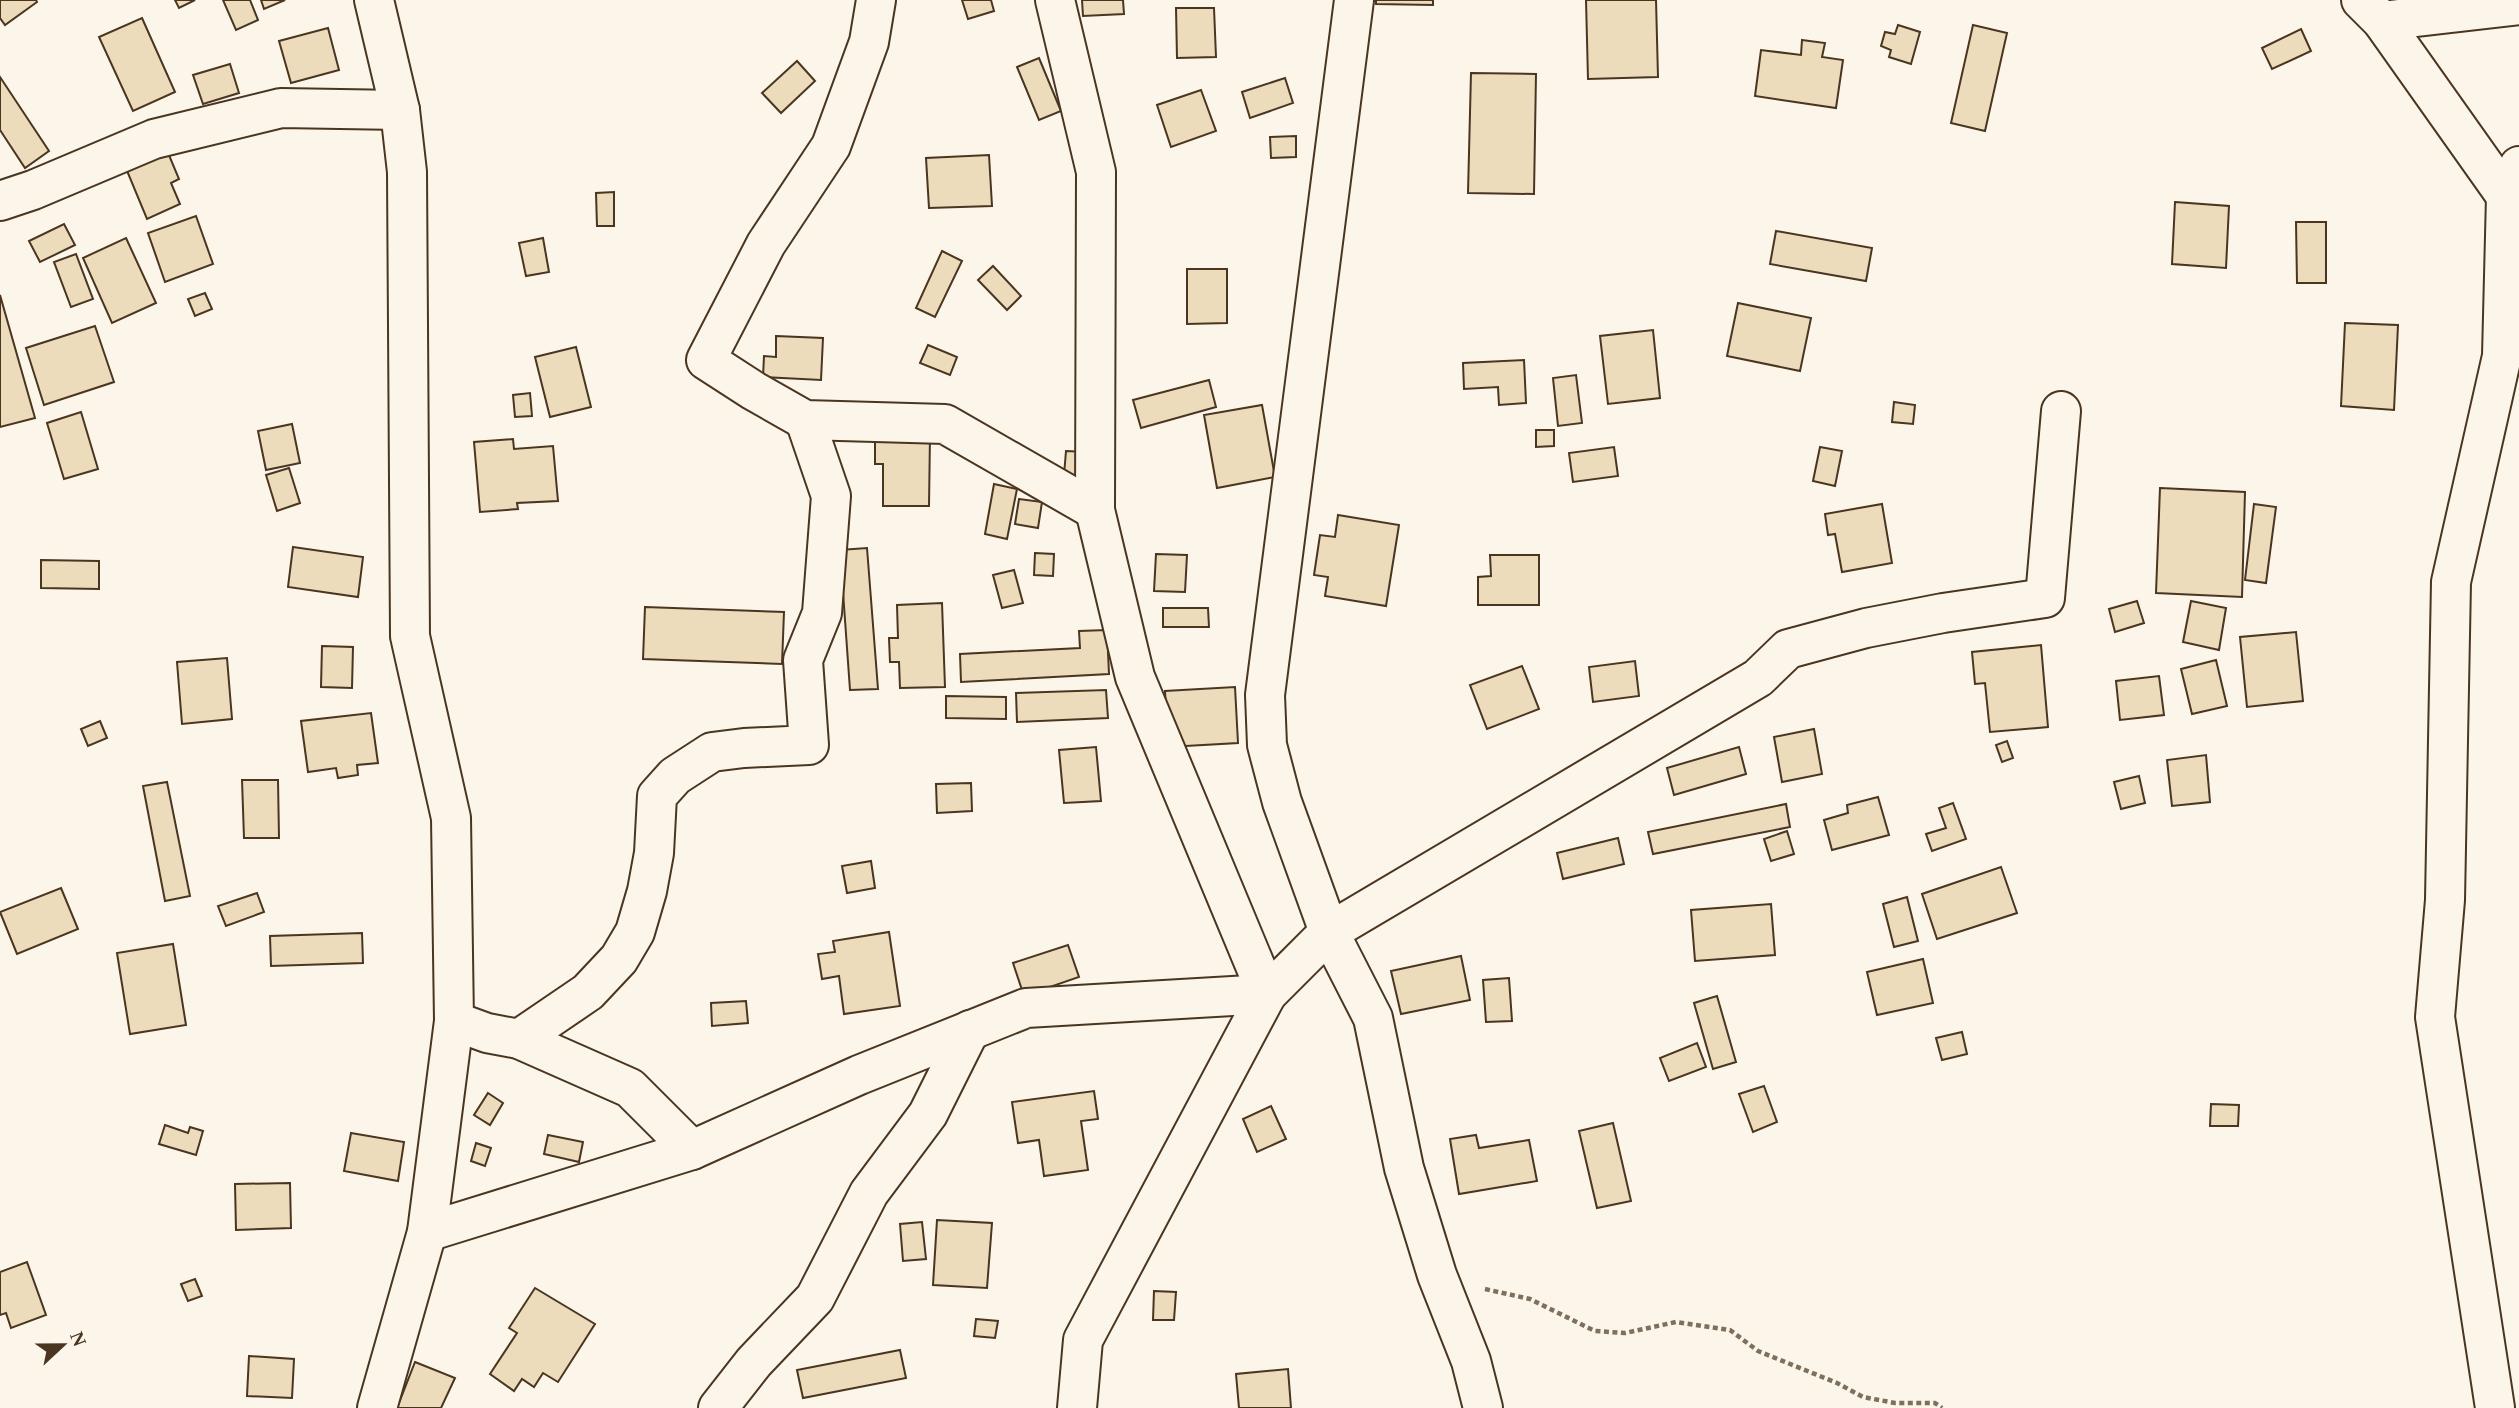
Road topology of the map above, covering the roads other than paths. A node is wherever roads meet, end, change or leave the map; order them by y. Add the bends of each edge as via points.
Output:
1 (374, 0) edge
2 (876, 0) edge
3 (1055, 0) edge
4 (1354, 0) edge
5 (2519, 5) edge
6 (2372, 11) edge
7 (400, 110) junction
8 (2513, 181) edge
9 (0, 201) edge
10 (2061, 411) dead end
11 (805, 420) junction
12 (1095, 510) junction
13 (1329, 932) junction
14 (1267, 994) junction
15 (454, 1021) junction
16 (970, 1030) junction
17 (519, 1039) junction
18 (692, 1150) junction
19 (427, 1232) junction
20 (377, 1408) edge
21 (718, 1408) edge
22 (1077, 1408) edge
23 (1483, 1408) edge
24 (2495, 1408) edge

1 - 7 street
2 - 11 street via 869,42 831,146 766,244 706,360
3 - 12 street via 1096,172
4 - 13 street via 1265,695 1267,745 1282,802
5 - 6 street
6 - 8 street
7 - 9 street via 281,108 154,139
7 - 15 street via 407,172 410,636 451,818
8 - 24 street via 2502,266 2502,356 2451,582 2445,900 2435,1017
10 - 13 street via 2045,598 1866,628 1788,649 1758,678
11 - 12 street via 945,424
11 - 17 street via 831,496 822,613 803,660 808,745 712,752 675,776 657,796 647,891 635,932 619,959 588,992
12 - 14 street via 1135,677
13 - 14 street
13 - 23 street via 1373,1018 1404,1168
14 - 16 street via 1026,1008
14 - 22 street via 1083,1340
15 - 17 street
15 - 19 street
16 - 18 street
16 - 21 street via 928,1114 869,1194 815,1298
17 - 18 street via 630,1088
18 - 19 street
19 - 20 street

